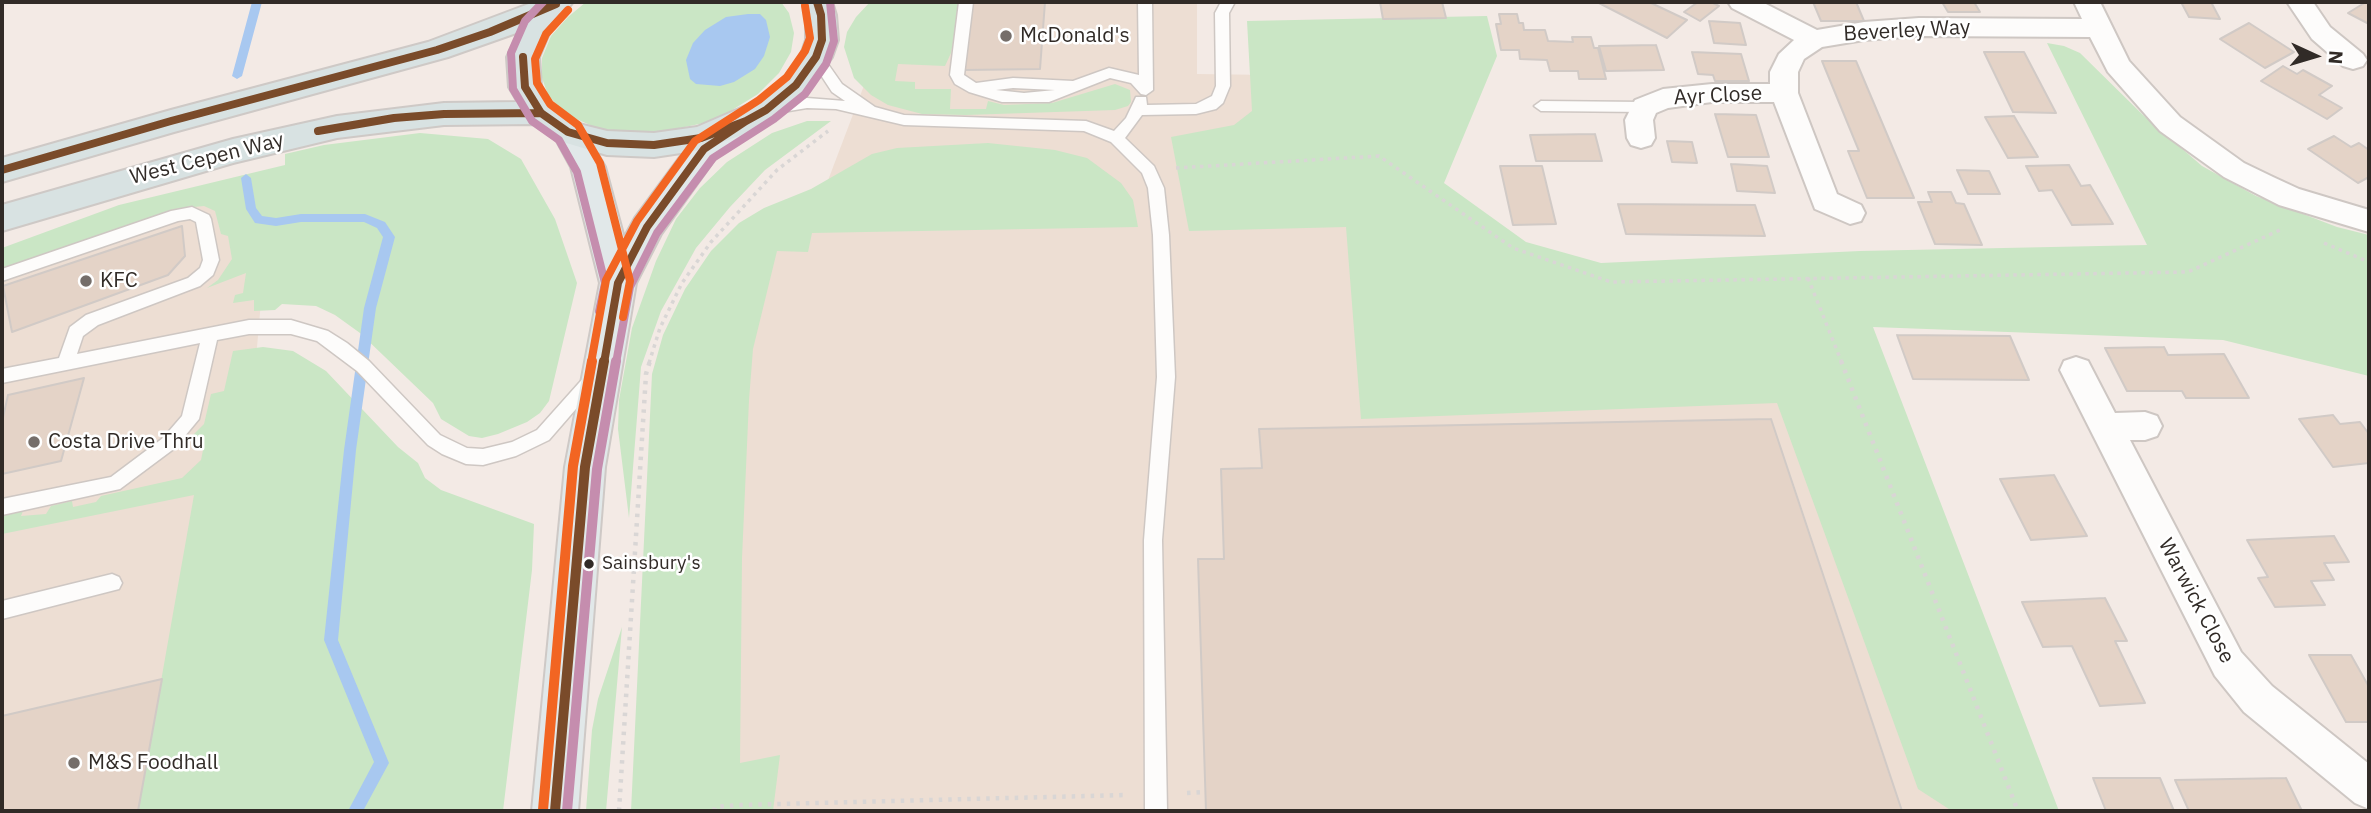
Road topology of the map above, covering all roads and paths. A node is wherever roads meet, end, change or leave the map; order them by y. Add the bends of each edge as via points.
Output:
1 (966, 2) edge
2 (1145, 2) edge
3 (1228, 2) edge
4 (1741, 2) edge
5 (1905, 2) edge
6 (2087, 2) edge
7 (2300, 2) edge
8 (557, 3) edge
9 (825, 6) edge
10 (1919, 27) junction
11 (2100, 28) junction
12 (1814, 39) junction
13 (816, 57) junction
14 (2353, 60) dead end
15 (1146, 90) junction
16 (1784, 93) junction
17 (1541, 106) dead end
18 (1645, 107) junction
19 (1138, 110) junction
20 (870, 111) junction
21 (756, 115) junction
22 (554, 122) junction
23 (837, 127) dead end
24 (1116, 138) junction
25 (1641, 138) dead end
26 (2, 170) edge
27 (1149, 170) junction
28 (62, 198) junction
29 (1829, 209) dead end
30 (2, 218) edge
31 (2369, 221) edge
32 (2289, 226) dead end
33 (2, 230) edge
34 (2323, 243) dead end
35 (2369, 262) edge
36 (2, 275) edge
37 (1808, 278) junction
38 (618, 283) junction
39 (210, 335) junction
40 (66, 363) junction
41 (2076, 370) dead end
42 (600, 371) junction
43 (2, 376) edge
44 (2146, 426) dead end
45 (2105, 427) junction
46 (2, 507) edge
47 (112, 583) dead end
48 (2, 610) edge
49 (2369, 789) edge
50 (1205, 792) dead end
51 (1156, 803) edge
52 (555, 811) edge
53 (619, 811) edge
54 (714, 811) edge
55 (2018, 811) edge

1 - 15 lane via 957,75 974,88 1002,97 1049,97 1109,73 1136,79
2 - 15 lane
3 - 19 lane via 1222,13 1223,86 1218,99 1196,109
4 - 12 street
5 - 10 street
6 - 11 street
7 - 14 street via 2321,33
8 - 22 highway via 536,27 523,57 524,87
8 - 26 highway via 438,50
9 - 13 highway
10 - 11 street, Beverley Way
10 - 12 street, Beverley Way
11 - 31 street via 2118,66 2141,96 2204,150 2290,197
12 - 16 street, Beverley Way via 1793,54 1784,72
13 - 20 lane via 837,88
13 - 21 highway, West Cepen Way via 796,85
15 - 19 lane
16 - 18 street, Ayr Close via 1712,93 1663,99
16 - 29 street
17 - 18 lane
18 - 25 street, Ayr Close via 1639,120
19 - 24 lane
20 - 21 lane via 807,103
20 - 24 lane via 904,120 1086,127
21 - 22 highway, West Cepen Way via 701,138 654,145 607,143
21 - 38 main road via 704,149 647,227
22 - 28 highway, West Cepen Way via 444,114 337,127
22 - 38 main road via 588,167
23 - 53 path via 777,170 744,203 682,283 660,328 646,374
24 - 27 lane
27 - 37 path via 1379,156 1513,248 1611,282
27 - 51 lane via 1156,188 1161,234 1166,377 1153,540
28 - 30 highway, West Cepen Way
28 - 33 lane
32 - 37 path via 2188,272
34 - 35 path
36 - 40 lane via 177,215 192,213 203,219 211,260 207,271 194,282 92,320 76,332
37 - 55 path
38 - 42 main road
39 - 40 lane
39 - 42 lane via 270,325 321,336 363,366 434,440 466,456 516,449 542,435
39 - 46 lane via 190,419 169,443 114,484
40 - 43 lane
41 - 45 street, Warwick Close
42 - 52 main road via 585,467
44 - 45 street
45 - 49 street, Warwick Close via 2167,531 2240,681
47 - 48 lane
50 - 51 path
51 - 54 path via 739,805 715,807

